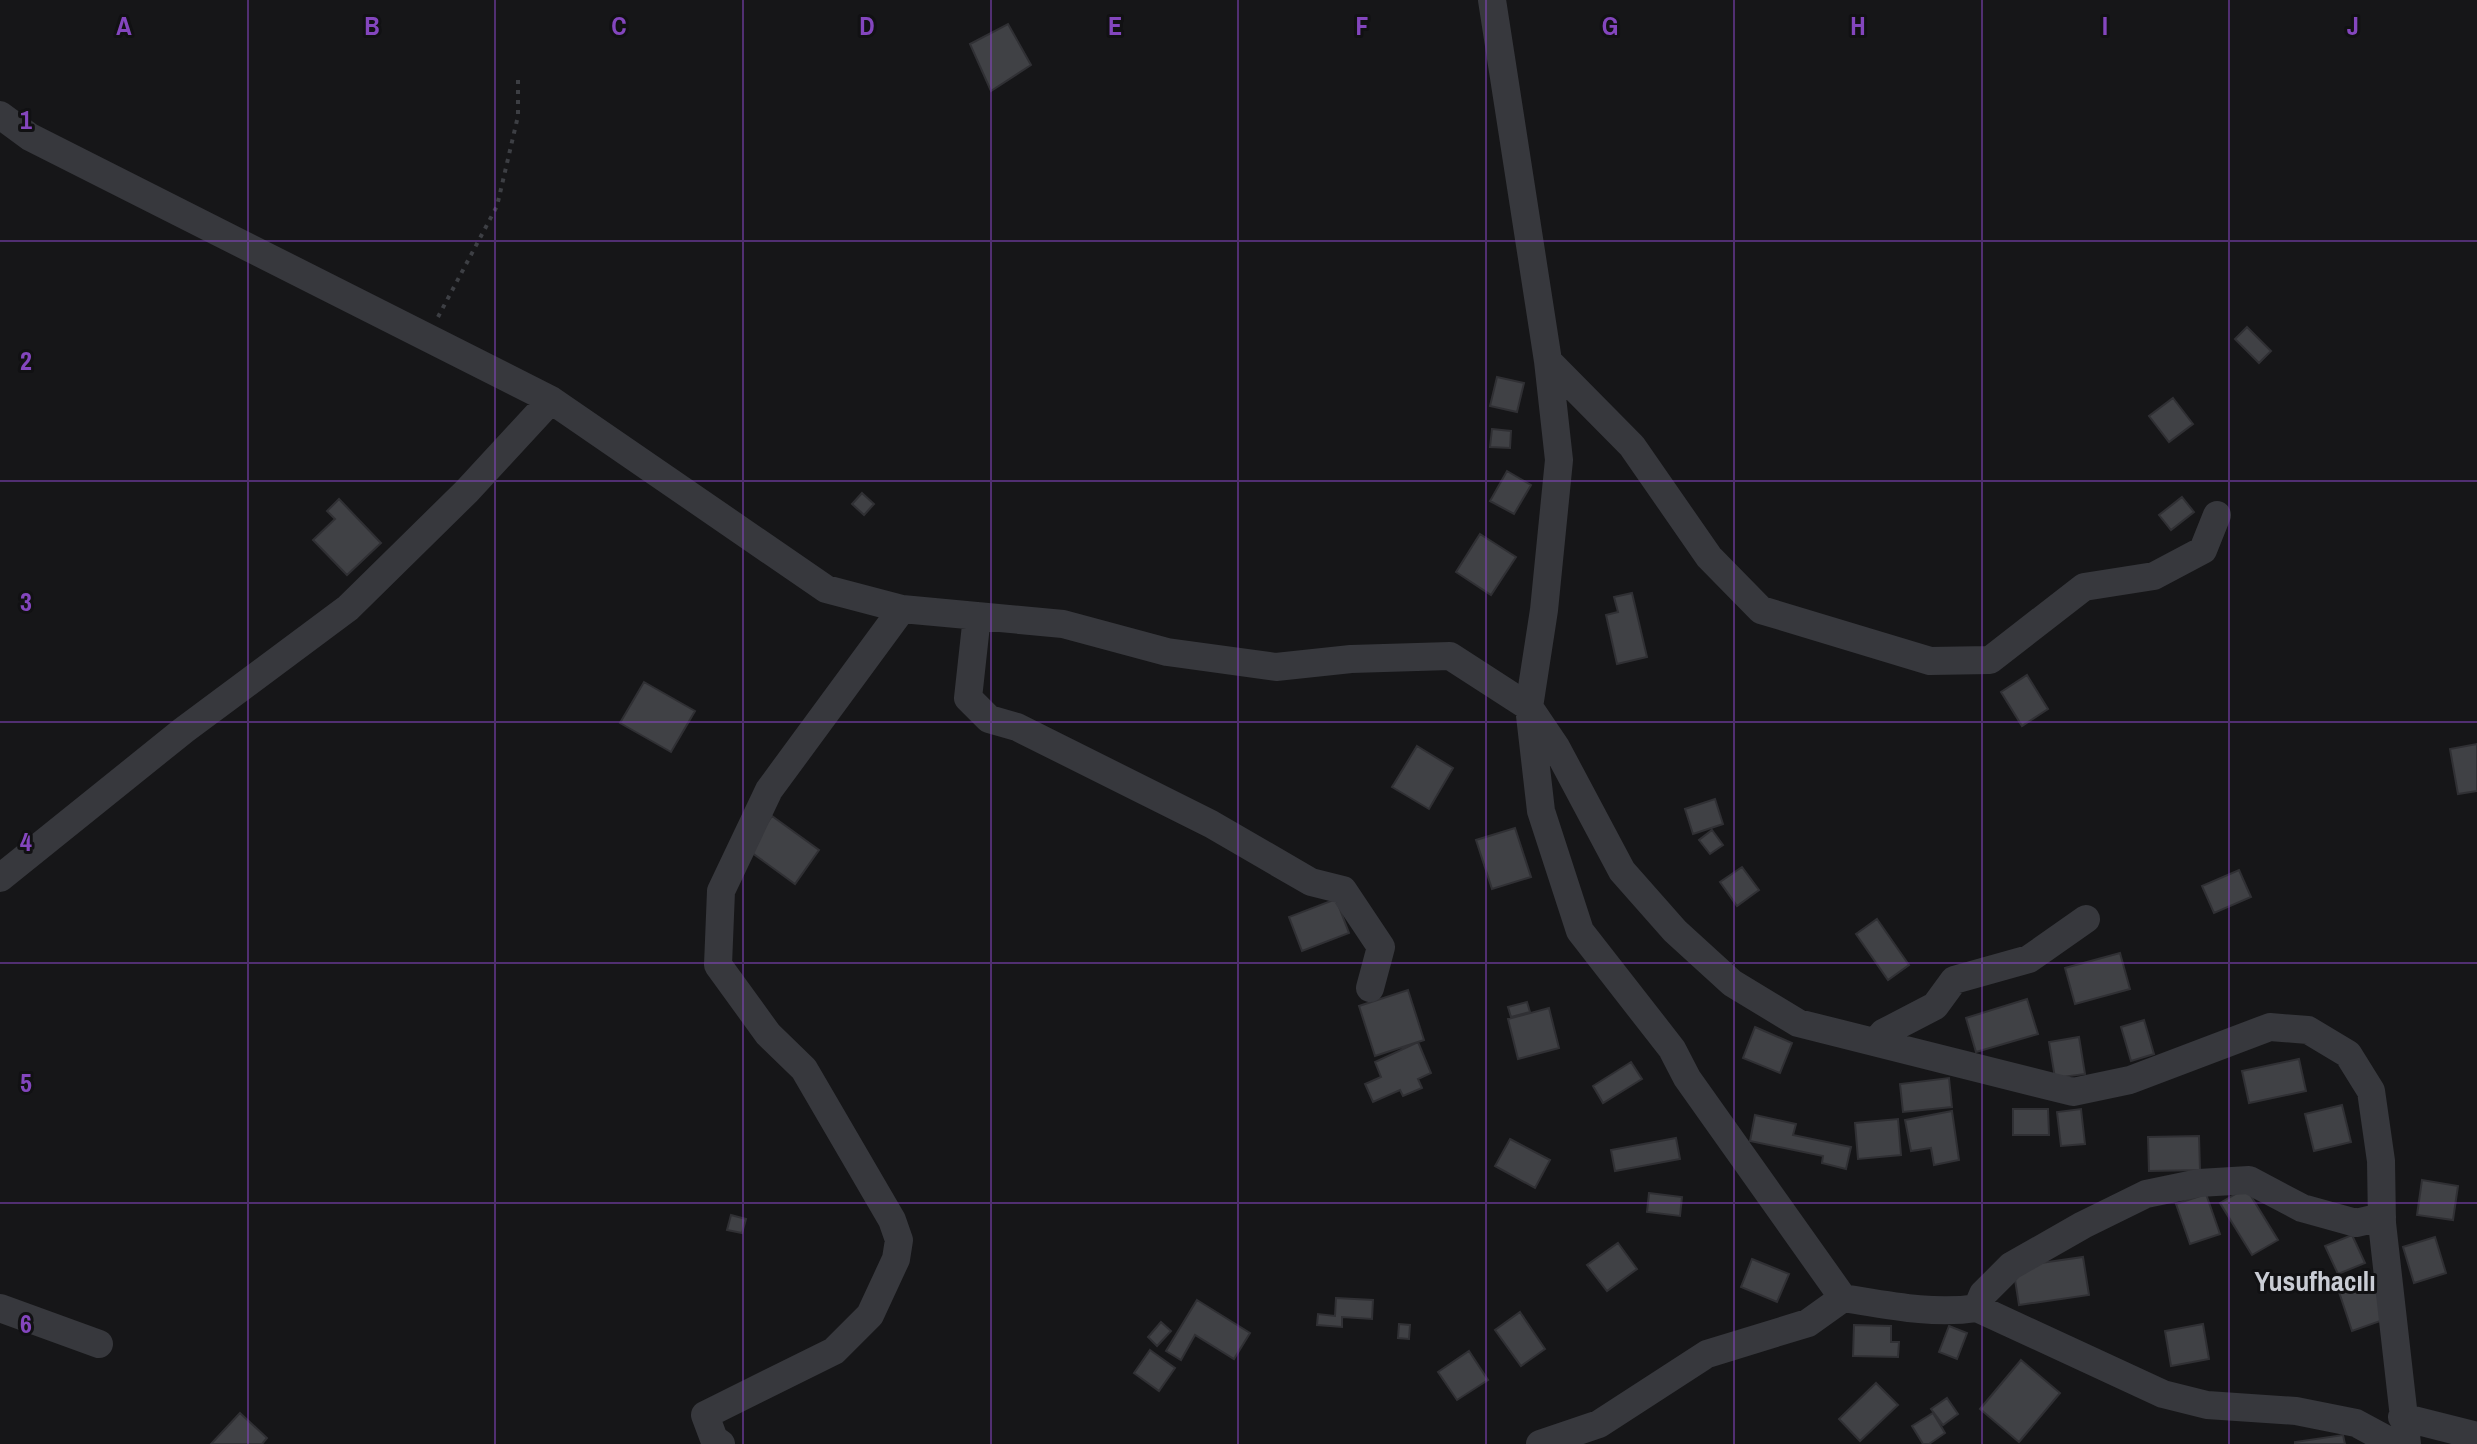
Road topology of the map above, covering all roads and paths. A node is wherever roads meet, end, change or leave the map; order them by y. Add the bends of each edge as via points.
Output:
1 (1501, 4) edge
2 (518, 77) dead end
3 (0, 115) edge
4 (427, 339) junction
5 (1548, 361) junction
6 (551, 400) junction
7 (2217, 515) dead end
8 (902, 609) junction
9 (977, 616) junction
10 (1529, 707) junction
11 (0, 878) edge
12 (2086, 919) dead end
13 (1370, 988) dead end
14 (1876, 1042) junction
15 (2382, 1217) junction
16 (1843, 1298) junction
17 (0, 1308) edge
18 (1977, 1308) junction
19 (99, 1344) dead end
20 (2402, 1435) edge
21 (2477, 1436) edge
22 (721, 1444) edge
23 (1540, 1444) edge

1 - 5 street
2 - 4 path via 518,116 497,206
3 - 4 street via 30,137
4 - 6 street
5 - 7 street via 1632,446 1709,557 1761,610 1930,661 1990,660 2084,587 2154,576 2203,550
5 - 10 street via 1559,460
6 - 8 street via 826,589
6 - 11 street via 348,608 184,730
8 - 9 street
8 - 22 street via 769,790 721,891 718,965 768,1034 804,1069 892,1220 899,1240 896,1259 870,1315 834,1351 705,1415
9 - 10 street via 1063,624 1167,652 1276,667 1450,656
9 - 13 street via 968,698 989,719 1017,727 1211,824 1311,882 1343,890 1381,947
10 - 14 street via 1622,871 1675,931 1732,983 1798,1023
10 - 16 street via 1541,811 1580,931 1672,1049 1687,1078
12 - 14 street via 2029,959 1954,980 1935,1006 1883,1033
14 - 15 street via 2073,1092 2130,1080 2270,1027 2308,1030 2348,1054 2371,1091
15 - 18 street via 2356,1223 2302,1208 2249,1180 2146,1194 2011,1266 1983,1294
15 - 20 street via 2399,1358
16 - 18 street via 1899,1307
16 - 23 street via 1808,1323 1707,1354 1599,1424
17 - 19 street
18 - 20 street via 2163,1394 2207,1405 2296,1411
20 - 21 street

